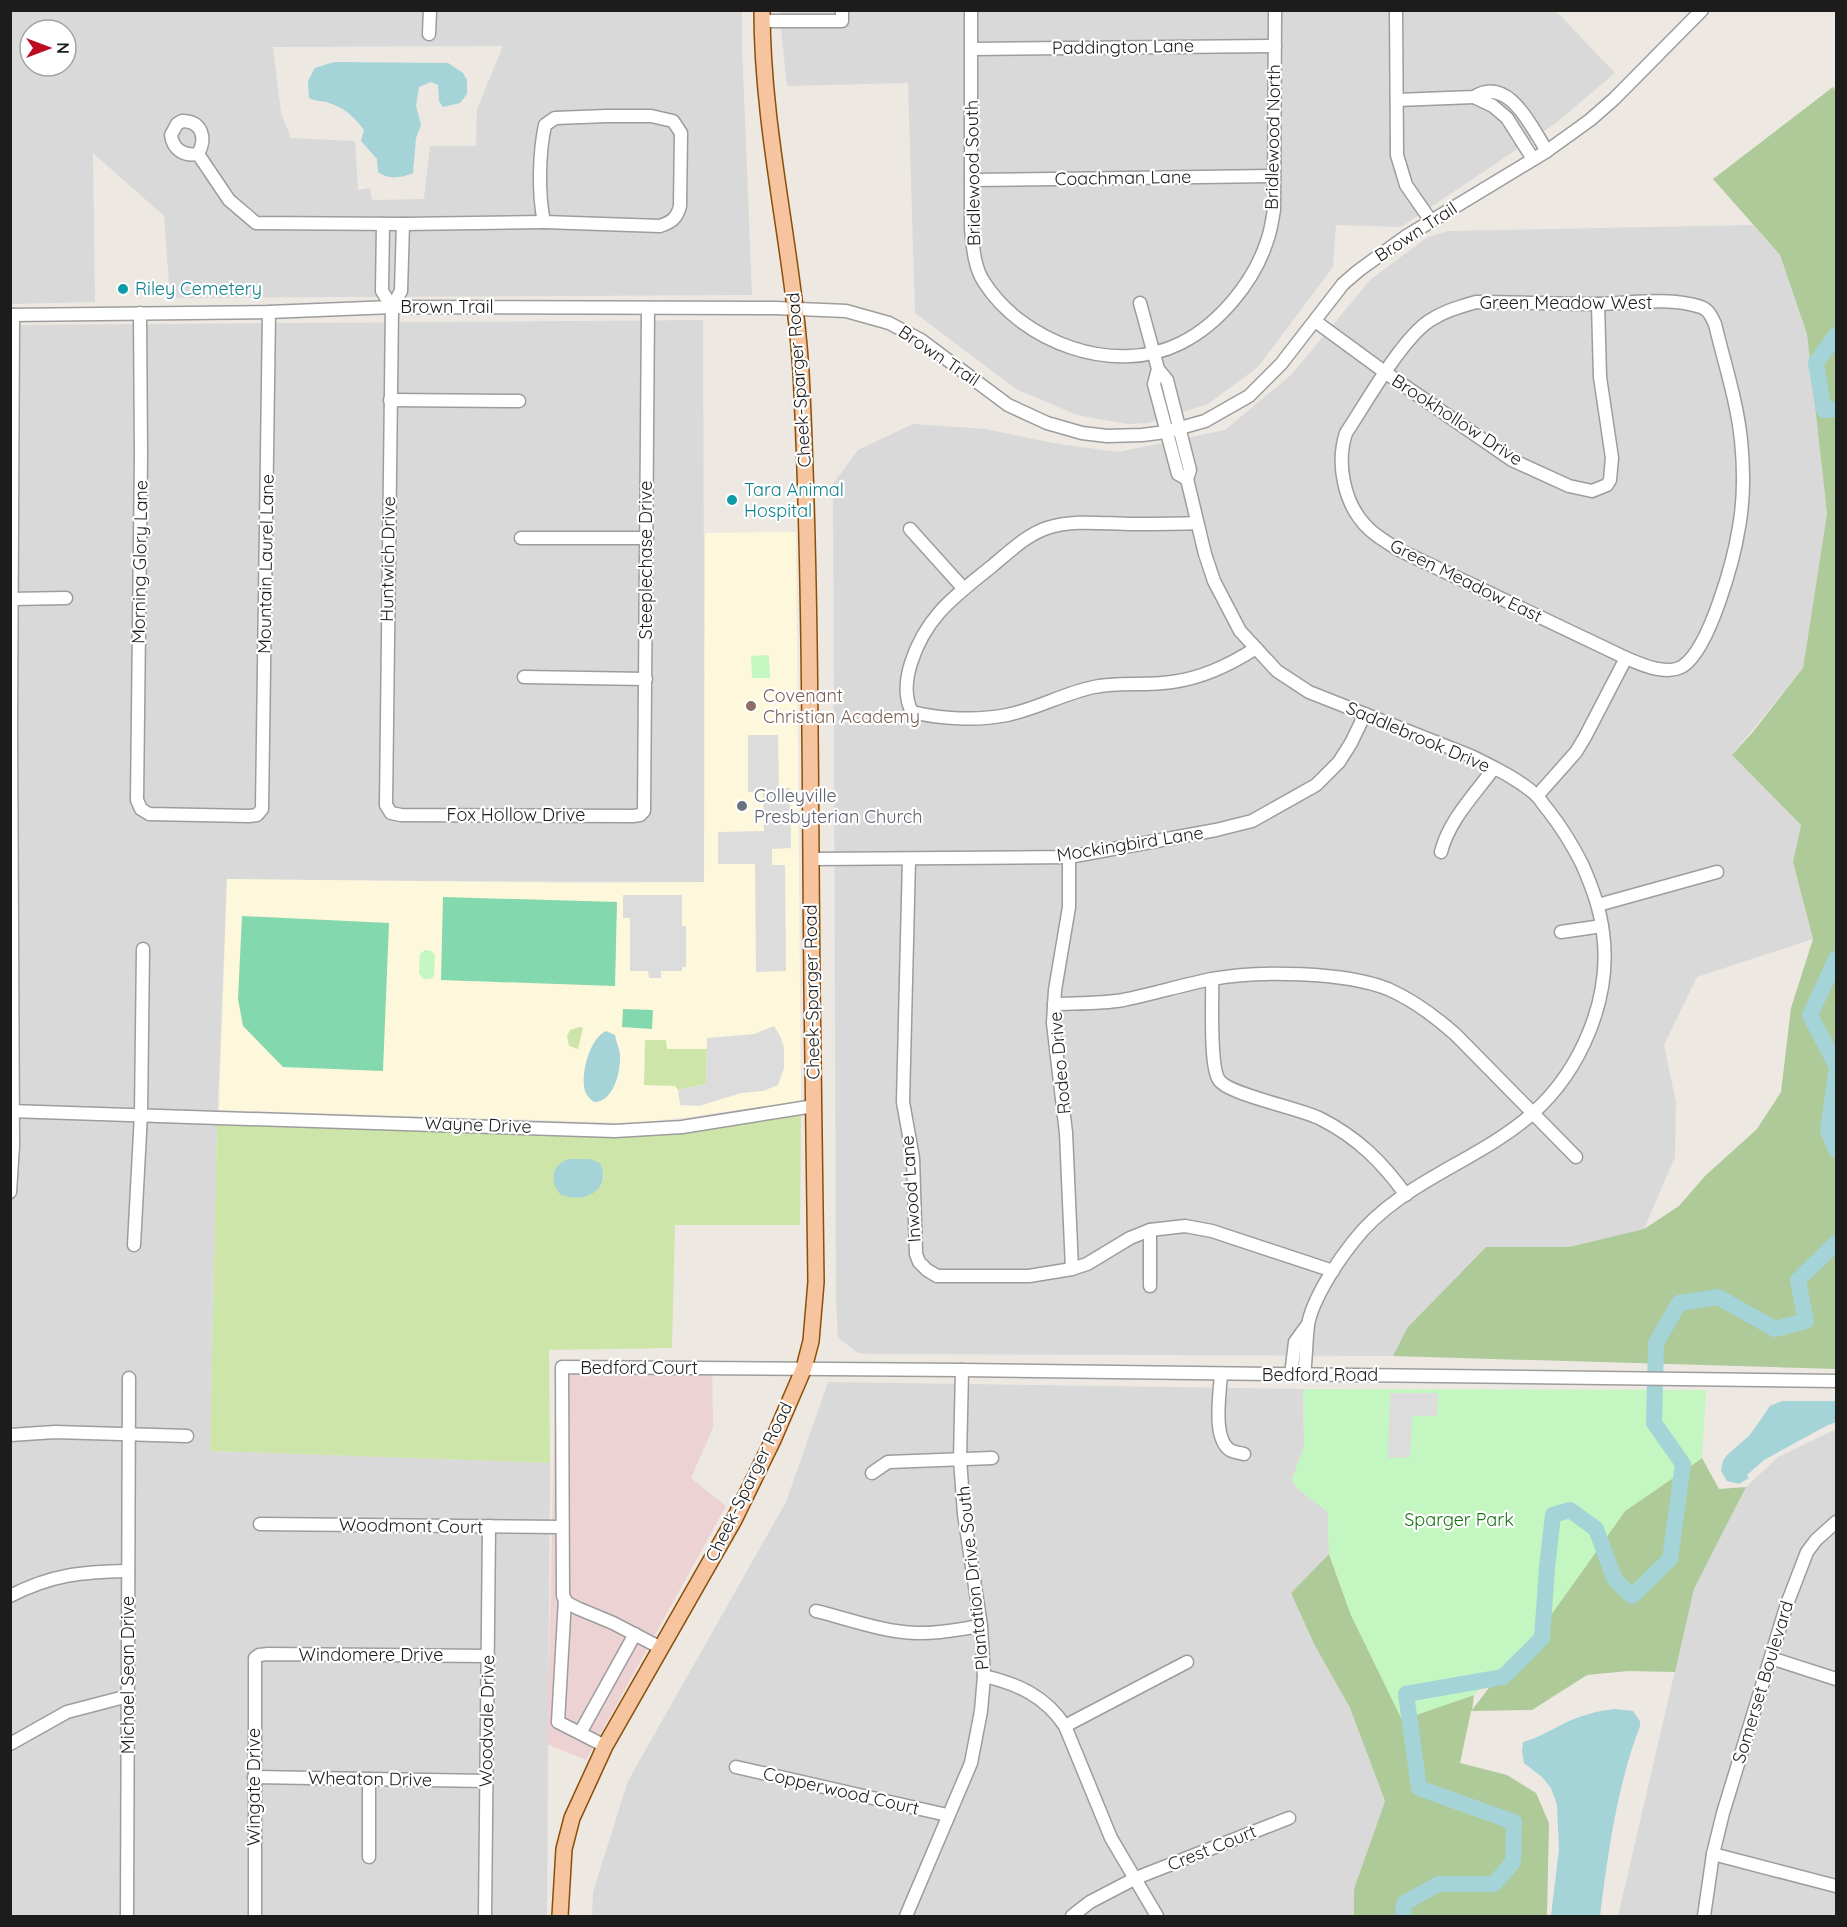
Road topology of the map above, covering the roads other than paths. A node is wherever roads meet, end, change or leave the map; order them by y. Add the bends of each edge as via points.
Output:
1 (430, 10) edge
2 (842, 10) edge
3 (972, 10) edge
4 (1275, 10) edge
5 (1396, 10) edge
6 (1702, 10) edge
7 (762, 16) edge
8 (429, 34) dead end
9 (1275, 46) junction
10 (972, 49) junction
11 (1474, 97) junction
12 (1396, 100) junction
13 (1547, 151) junction
14 (198, 154) dead end
15 (1533, 159) junction
16 (1274, 176) junction
17 (971, 180) junction
18 (1431, 221) junction
19 (544, 222) junction
20 (383, 224) junction
21 (403, 224) junction
22 (1140, 303) dead end
23 (1598, 304) junction
24 (392, 307) junction
25 (648, 308) junction
26 (796, 308) junction
27 (269, 312) junction
28 (140, 313) junction
29 (12, 315) edge
30 (1315, 321) junction
31 (1154, 352) junction
32 (1158, 369) junction
33 (1386, 373) junction
34 (390, 400) junction
35 (519, 401) dead end
36 (1180, 429) junction
37 (1166, 432) junction
38 (12, 465) edge
39 (1187, 479) junction
40 (1197, 523) junction
41 (910, 529) dead end
42 (521, 538) dead end
43 (647, 538) junction
44 (964, 589) junction
45 (66, 598) dead end
46 (11, 599) edge
47 (1256, 648) junction
48 (1626, 658) junction
49 (524, 677) dead end
50 (646, 679) junction
51 (1365, 714) junction
52 (11, 727) edge
53 (1494, 768) junction
54 (1538, 796) junction
55 (141, 809) joint
56 (388, 810) joint
57 (644, 811) joint
58 (1441, 852) dead end
59 (11, 853) edge
60 (1069, 857) junction
61 (811, 859) junction
62 (909, 859) junction
63 (1717, 872) dead end
64 (1598, 905) junction
65 (1602, 926) junction
66 (1561, 932) dead end
67 (143, 949) dead end
68 (1212, 979) junction
69 (11, 980) edge
70 (1054, 1004) junction
71 (813, 1106) junction
72 (12, 1111) edge
73 (1533, 1113) junction
74 (141, 1114) junction
75 (1576, 1158) dead end
76 (10, 1192) edge
77 (1406, 1195) junction
78 (1150, 1230) junction
79 (134, 1245) dead end
80 (1072, 1269) junction
81 (1333, 1272) junction
82 (1150, 1286) dead end
83 (804, 1368) junction
84 (962, 1370) junction
85 (1221, 1374) junction
86 (1298, 1375) junction
87 (129, 1377) dead end
88 (1836, 1381) edge
89 (129, 1434) junction
90 (10, 1435) edge
91 (187, 1436) dead end
92 (1244, 1454) dead end
93 (992, 1458) dead end
94 (960, 1459) junction
95 (872, 1473) dead end
96 (1836, 1522) edge
97 (260, 1524) dead end
98 (489, 1526) junction
99 (562, 1527) junction
100 (128, 1571) junction
101 (10, 1596) edge
102 (565, 1599) junction
103 (816, 1611) dead end
104 (981, 1626) junction
105 (634, 1634) junction
106 (661, 1647) junction
107 (488, 1656) junction
108 (255, 1658) joint
109 (1771, 1658) junction
110 (1187, 1662) dead end
111 (984, 1676) junction
112 (1836, 1679) edge
113 (128, 1696) junction
114 (1065, 1725) junction
115 (580, 1733) junction
116 (10, 1744) edge
117 (605, 1746) junction
118 (736, 1767) dead end
119 (254, 1777) junction
120 (369, 1779) junction
121 (486, 1781) junction
122 (947, 1815) junction
123 (1289, 1818) dead end
124 (1713, 1854) junction
125 (369, 1857) dead end
126 (1136, 1878) junction
127 (1836, 1886) edge
128 (127, 1917) edge
129 (255, 1917) edge
130 (484, 1917) edge
131 (560, 1917) edge
132 (906, 1917) edge
133 (1072, 1917) edge
134 (1157, 1917) edge
135 (1704, 1917) edge

1 - 8 street
2 - 7 street via 842,21
3 - 10 street, Bridlewood South
4 - 9 street, Bridlewood North
5 - 12 street
6 - 13 street, Brown Trail via 1614,99
7 - 26 main road, Cheek-Sparger Road via 767,103
9 - 10 street, Paddington Lane
9 - 16 street, Bridlewood North
10 - 17 street, Bridlewood South
11 - 12 street
11 - 13 street via 1483,91 1506,95 1521,110
11 - 15 street via 1507,118
12 - 18 street via 1397,155 1406,185
13 - 15 street, Brown Trail
14 - 20 street via 229,200 256,223
15 - 18 street, Brown Trail
16 - 17 street, Coachman Lane
16 - 31 street, Bridlewood North via 1274,210 1268,239 1250,276 1202,330 1182,343
17 - 31 street, Bridlewood South via 974,255 982,280 1001,304 1042,335 1064,346 1112,355
18 - 30 street, Brown Trail via 1358,271
19 - 19 street via 660,226 678,216 681,134 673,121 651,117 576,117 555,118 545,125 541,208
19 - 21 street
20 - 21 street
20 - 24 street via 382,291
21 - 24 street via 401,291
22 - 31 street
23 - 33 street, Green Meadow West via 1476,302 1451,309 1427,322
23 - 33 street, Brookhollow Drive via 1600,377 1612,458 1611,480 1600,489 1588,491 1569,486 1512,460
23 - 48 street, Green Meadow West via 1666,302 1708,310 1715,324 1741,438 1742,497 1733,555 1714,614 1695,654 1677,668 1644,667
24 - 25 street, Brown Trail
24 - 27 street, Brown Trail
24 - 34 street, Huntwich Drive
25 - 26 street, Brown Trail
25 - 43 street, Steeplechase Drive
26 - 37 street, Brown Trail via 846,311 889,323 937,350 1008,405 1047,423 1099,435
26 - 61 main road, Cheek-Sparger Road via 808,552
27 - 28 street, Brown Trail
27 - 55 street, Mountain Laurel Lane via 262,809 257,816 165,816
28 - 29 street, Brown Trail
28 - 55 street, Morning Glory Lane via 137,800
29 - 38 street
30 - 33 street, Brookhollow Drive
30 - 36 street, Brown Trail via 1249,396 1205,421
31 - 32 street
32 - 36 street, Saddlebrook Drive via 1167,380
32 - 37 street, Saddlebrook Drive via 1154,384
33 - 48 street, Green Meadow East via 1343,442 1341,464 1347,492 1367,527 1397,549
34 - 35 street
34 - 56 street, Huntwich Drive
36 - 37 street, Brown Trail
36 - 39 street, Saddlebrook Drive via 1190,470
37 - 39 street, Saddlebrook Drive via 1178,474
38 - 46 street
39 - 40 street, Saddlebrook Drive
40 - 44 street via 1091,523 1047,528 1020,543
40 - 47 street, Saddlebrook Drive via 1214,581 1235,623
41 - 44 street
42 - 43 street
43 - 50 street, Steeplechase Drive
44 - 47 street via 928,624 922,636 907,683 912,712 964,718 1008,715 1095,687 1192,678 1233,663
45 - 46 street
46 - 52 street
47 - 51 street, Saddlebrook Drive via 1277,671 1308,692
48 - 54 street via 1576,752
49 - 50 street
50 - 57 street, Steeplechase Drive
51 - 53 street, Saddlebrook Drive
51 - 60 street, Mockingbird Lane via 1339,762 1316,785 1252,821
52 - 59 street
53 - 54 street, Saddlebrook Drive
53 - 58 street via 1451,827
54 - 64 street, Saddlebrook Drive via 1572,844
56 - 57 street, Fox Hollow Drive via 413,815 633,816
59 - 69 street
60 - 62 street, Mockingbird Lane
60 - 70 street, Rodeo Drive via 1069,906
61 - 62 street, Mockingbird Lane
61 - 71 main road, Cheek-Sparger Road
62 - 80 street, Inwood Lane via 903,1102 913,1158 914,1232 919,1262 937,1276 955,1278 1029,1276
63 - 64 street
64 - 65 street, Saddlebrook Drive
65 - 66 street
65 - 73 street, Saddlebrook Drive via 1604,970 1598,1007 1567,1075
67 - 74 street
68 - 70 street via 1122,1000
68 - 73 street via 1328,976 1389,989 1437,1018
68 - 77 street via 1213,1056 1219,1080 1235,1090 1319,1118 1343,1132 1386,1167
69 - 72 street
70 - 80 street, Rodeo Drive via 1066,1133
71 - 74 street, Wayne Drive via 682,1126 615,1131
71 - 83 main road, Cheek-Sparger Road via 816,1291
72 - 74 street, Wayne Drive
72 - 76 street
73 - 75 street
73 - 77 street, Saddlebrook Drive via 1503,1136
74 - 79 street
77 - 81 street, Saddlebrook Drive via 1354,1241
78 - 80 street, Inwood Lane
78 - 81 street, Inwood Lane via 1197,1227
78 - 82 street
81 - 86 street, Saddlebrook Drive via 1308,1324
83 - 84 street, Bedford Road
83 - 99 street, Bedford Court via 562,1367
83 - 106 main road, Cheek-Sparger Road via 734,1520
84 - 85 street, Bedford Road
84 - 94 street, Plantation Drive South
85 - 86 street, Bedford Road
85 - 92 street via 1221,1439 1229,1450
86 - 88 street, Bedford Road
87 - 89 street, Michael Sean Drive
89 - 90 street
89 - 91 street
89 - 100 street, Michael Sean Drive
93 - 94 street
94 - 95 street via 888,1462
94 - 104 street, Plantation Drive South
96 - 109 street, Somerset Boulevard via 1804,1558
97 - 98 street, Woodmont Court
98 - 99 street, Woodmont Court
98 - 107 street, Woodvale Drive
99 - 102 street
100 - 101 street via 63,1576
100 - 113 street, Michael Sean Drive
102 - 105 street
102 - 115 street via 558,1722
103 - 104 street via 906,1632
104 - 111 street, Plantation Drive South
105 - 106 street
105 - 115 street
106 - 117 main road, Cheek-Sparger Road
107 - 108 street, Windomere Drive via 268,1654
107 - 121 street, Woodvale Drive
108 - 119 street, Wingate Drive
109 - 112 street
109 - 124 street, Somerset Boulevard
110 - 114 street
111 - 114 street via 1030,1691
111 - 122 street, Plantation Drive South via 971,1763
113 - 116 street via 67,1712
113 - 128 street, Michael Sean Drive
114 - 126 street via 1111,1838
115 - 117 street
117 - 131 main road, Cheek-Sparger Road via 572,1818 564,1849
118 - 122 street, Copperwood Court
119 - 120 street, Wheaton Drive
119 - 129 street, Wingate Drive
120 - 121 street, Wheaton Drive
120 - 125 street
121 - 130 street, Woodvale Drive
122 - 132 street, Plantation Drive South
123 - 126 street, Crest Court
124 - 127 street
124 - 135 street, Somerset Boulevard
126 - 133 street, Crest Court via 1090,1902
126 - 134 street

